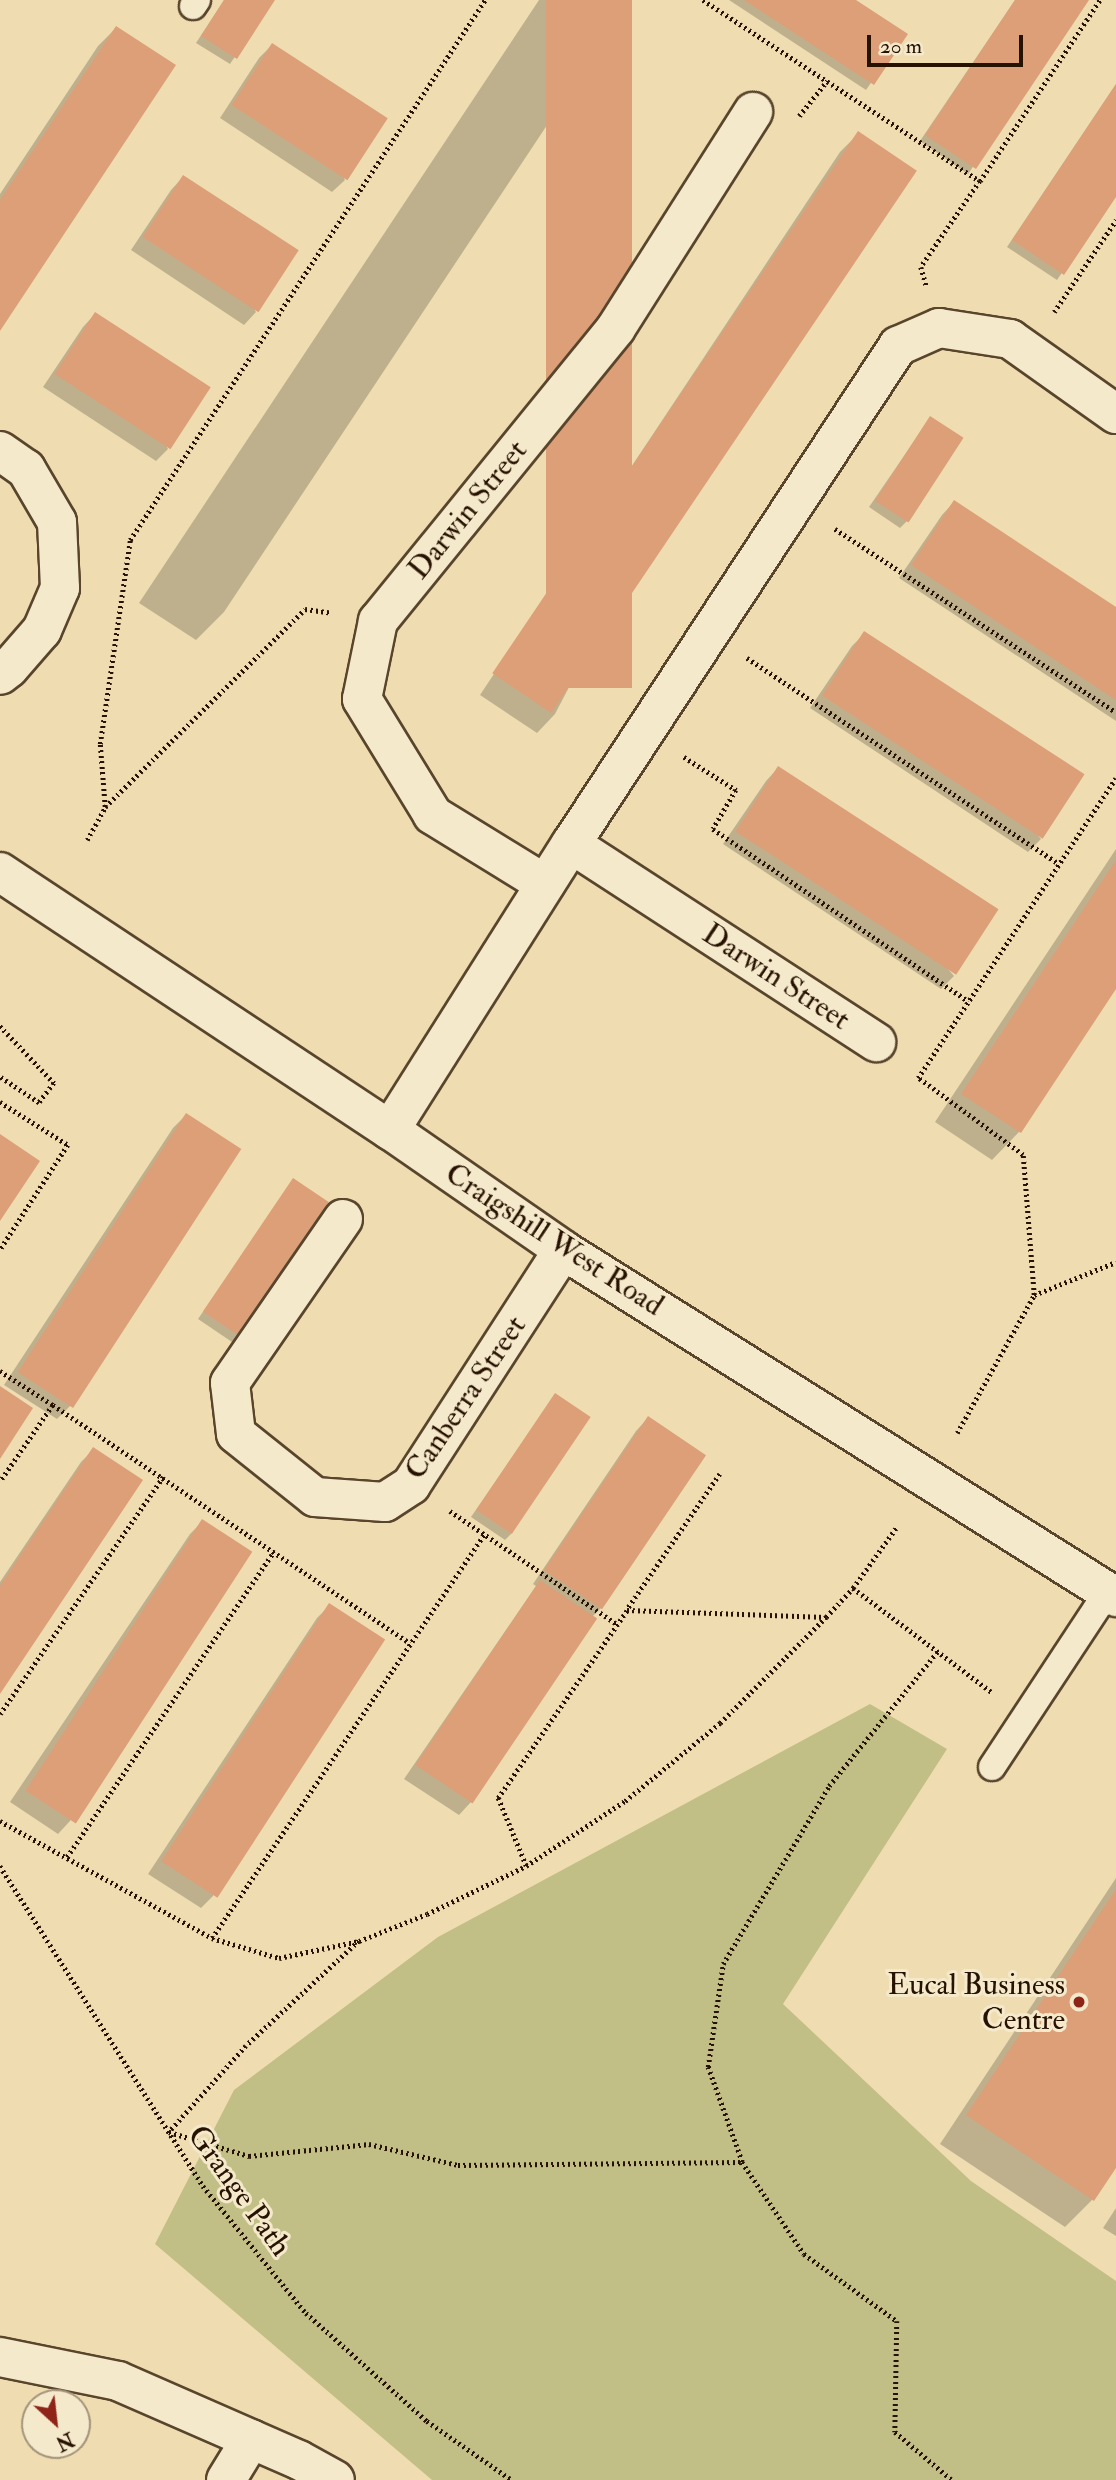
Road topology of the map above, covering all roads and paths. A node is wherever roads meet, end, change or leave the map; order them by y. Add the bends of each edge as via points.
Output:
1 (485, 0) edge
2 (703, 0) edge
3 (1100, 0) edge
4 (753, 111) dead end
5 (980, 181) junction
6 (1116, 220) edge
7 (939, 328) junction
8 (1027, 351) junction
9 (1116, 414) edge
10 (0, 451) edge
11 (794, 502) junction
12 (378, 621) junction
13 (709, 633) junction
14 (0, 675) edge
15 (1116, 712) edge
16 (645, 732) junction
17 (1116, 778) edge
18 (105, 807) junction
19 (87, 840) dead end
20 (571, 844) junction
21 (1059, 864) junction
22 (0, 872) edge
23 (545, 884) junction
24 (968, 1001) junction
25 (0, 1026) edge
26 (876, 1042) dead end
27 (0, 1077) edge
28 (0, 1102) edge
29 (390, 1130) junction
30 (343, 1219) dead end
31 (0, 1250) edge
32 (563, 1250) junction
33 (1116, 1262) edge
34 (1034, 1294) junction
35 (0, 1371) edge
36 (53, 1405) junction
37 (957, 1433) dead end
38 (720, 1474) dead end
39 (163, 1477) junction
40 (0, 1482) edge
41 (411, 1485) junction
42 (896, 1528) dead end
43 (484, 1534) junction
44 (274, 1550) junction
45 (853, 1588) junction
46 (1112, 1594) edge
47 (627, 1609) junction
48 (826, 1617) junction
49 (617, 1624) junction
50 (411, 1643) junction
51 (938, 1651) junction
52 (0, 1714) edge
53 (1024, 1717) junction
54 (992, 1767) dead end
55 (0, 1821) edge
56 (67, 1858) junction
57 (0, 1866) edge
58 (526, 1866) junction
59 (212, 1938) junction
60 (359, 1941) junction
61 (169, 2132) junction
62 (742, 2162) junction
63 (0, 2357) edge
64 (251, 2439) junction
65 (226, 2480) edge
66 (335, 2480) edge
67 (512, 2480) edge
68 (952, 2480) edge

1 - 18 path via 130,540 100,744
2 - 5 path
3 - 5 path
4 - 12 street, Darwin Street via 616,328
5 - 7 path via 920,267
6 - 8 path
7 - 8 street via 1010,339
7 - 11 street via 898,346
8 - 9 street
10 - 14 street via 26,469 57,522 60,588 42,630
11 - 13 street
11 - 15 path
12 - 18 path via 305,609
12 - 23 street, Darwin Street via 362,699 433,815
13 - 16 street
13 - 21 path
16 - 20 street
16 - 24 path via 736,790 713,829
17 - 21 path
18 - 19 path
20 - 23 street
20 - 26 street, Darwin Street
21 - 24 path
22 - 29 street, Craigshill West Road
23 - 29 street
24 - 34 path via 918,1078 1023,1155
25 - 27 path via 54,1083 39,1103
28 - 31 path via 68,1145
29 - 32 street, Craigshill West Road
30 - 41 street, Canberra Street via 230,1383 236,1434 315,1497 385,1502
32 - 41 street, Canberra Street
32 - 46 street, Craigshill West Road
33 - 34 path
34 - 37 path
35 - 36 path
36 - 39 path
36 - 40 path
38 - 47 path
39 - 44 path
39 - 52 path
41 - 43 path
42 - 45 path
43 - 49 path
43 - 50 path
44 - 50 path
44 - 56 path
45 - 48 path
45 - 51 path
46 - 53 lane
47 - 48 path
47 - 49 path
48 - 58 path via 720,1723 625,1801
49 - 58 path via 498,1798
50 - 59 path
51 - 53 path
51 - 62 path via 829,1786 723,1964 708,2067
53 - 54 lane
55 - 56 path
56 - 59 path
57 - 61 path, Grange Path
58 - 60 path
59 - 60 path via 279,1958
60 - 61 path via 246,2046
61 - 62 path via 249,2156 369,2144 458,2165
61 - 67 path, Grange Path via 203,2186 306,2313 427,2421
62 - 68 path via 804,2254 897,2321 895,2432
63 - 64 street via 118,2381
64 - 65 street
64 - 66 street

